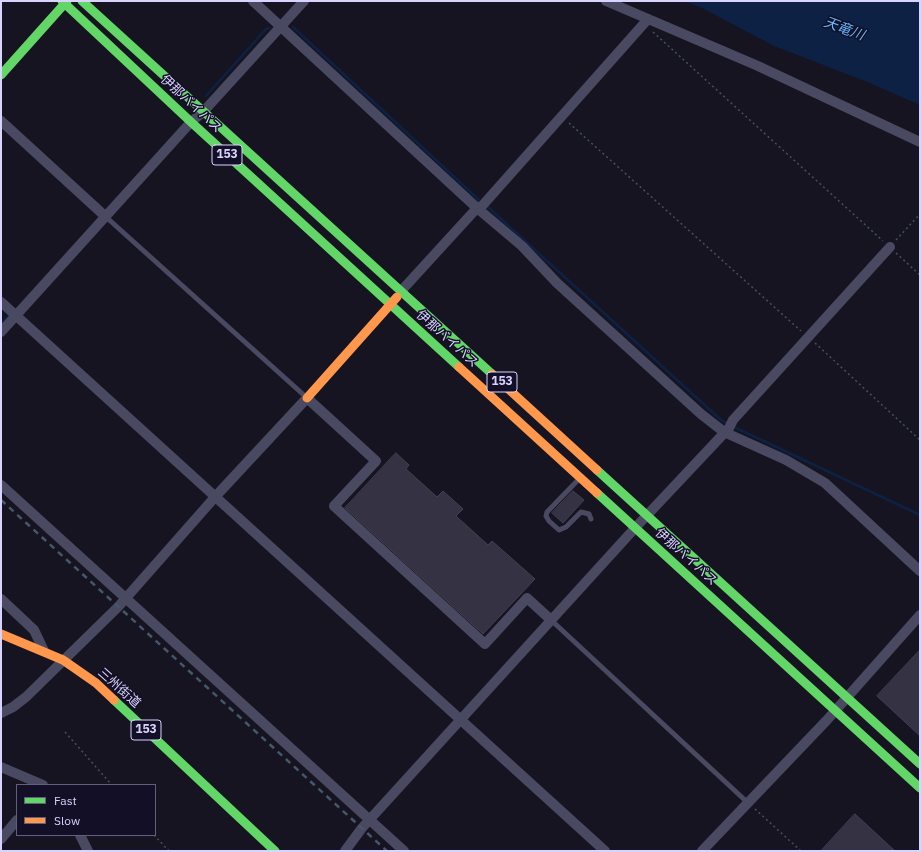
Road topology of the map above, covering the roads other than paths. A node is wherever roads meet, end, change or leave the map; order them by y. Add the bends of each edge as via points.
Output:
1 (82, 1) edge
2 (253, 1) edge
3 (304, 1) edge
4 (606, 1) edge
5 (65, 2) edge
6 (646, 21) junction
7 (280, 26) junction
8 (1, 75) edge
9 (203, 112) junction
10 (1, 121) edge
11 (191, 122) junction
12 (920, 142) edge
13 (477, 208) junction
14 (106, 217) junction
15 (890, 247) road end
16 (402, 290) junction
17 (1, 302) edge
18 (390, 305) junction
19 (16, 315) junction
20 (1, 332) edge
21 (307, 398) junction
22 (728, 426) junction
23 (580, 478) junction
24 (1, 485) edge
25 (215, 497) junction
26 (646, 516) junction
27 (591, 519) dead end
28 (634, 528) junction
29 (920, 571) edge
30 (126, 598) junction
31 (1, 599) edge
32 (920, 615) edge
33 (551, 620) junction
34 (1, 634) edge
35 (44, 651) junction
36 (63, 660) junction
37 (848, 697) junction
38 (836, 710) junction
39 (1, 713) edge
40 (461, 720) junction
41 (920, 764) edge
42 (1, 767) edge
43 (41, 784) edge
44 (920, 788) edge
45 (748, 802) junction
46 (370, 820) junction
47 (16, 821) edge
48 (80, 836) edge
49 (1, 839) edge
50 (88, 851) edge
51 (275, 851) edge
52 (345, 851) edge
53 (404, 851) edge
54 (605, 851) edge
55 (702, 851) edge

1 - 9 main road, 伊那バイパス / 153
2 - 7 street
3 - 7 street
4 - 6 street
5 - 8 main road
5 - 11 main road, 伊那バイパス / 153
6 - 12 street via 758,66
6 - 13 street via 482,206
7 - 9 street
7 - 13 street
9 - 11 street
9 - 16 main road, 伊那バイパス / 153
10 - 14 street
11 - 14 street
11 - 18 main road, 伊那バイパス / 153
13 - 16 street
13 - 22 street via 522,246 558,283 701,414
14 - 19 street
14 - 21 lane
15 - 22 street
16 - 18 main road
16 - 26 main road, 伊那バイパス / 153
17 - 19 street
18 - 21 main road
18 - 23 main road, 伊那バイパス / 153
19 - 20 street
19 - 25 street
21 - 25 street
21 - 33 street via 376,461 334,506 485,644 527,598
22 - 26 street
22 - 29 street via 825,483
23 - 27 lane via 546,516 559,530 566,527 581,512 589,514
23 - 28 main road, 伊那バイパス / 153
24 - 30 street
25 - 30 street
25 - 40 street
26 - 28 street
26 - 37 main road, 伊那バイパス / 153
28 - 33 street
28 - 38 main road, 伊那バイパス / 153
30 - 36 street
30 - 46 street
31 - 35 street via 34,630
32 - 37 street
33 - 40 street
33 - 45 lane
34 - 35 main road, 三州街道 / 153
35 - 36 main road, 三州街道 / 153
36 - 39 street via 26,697 13,708
36 - 51 main road, 三州街道 / 153 via 96,683
37 - 38 street
37 - 41 main road, 伊那バイパス / 153
38 - 44 main road, 伊那バイパス / 153
38 - 45 street
40 - 46 street
40 - 54 street
42 - 43 street
45 - 55 street
46 - 52 street
46 - 53 street
47 - 49 street
48 - 50 street

